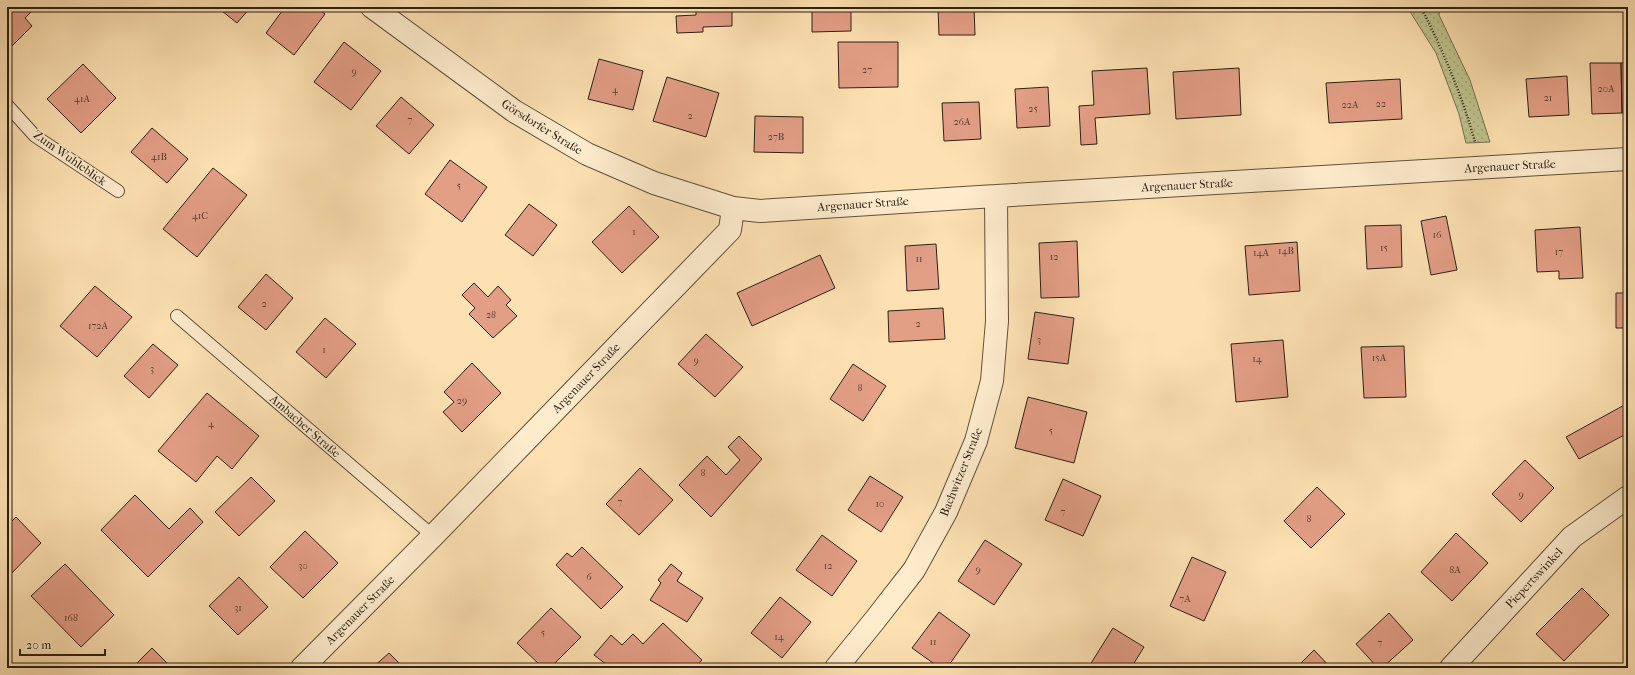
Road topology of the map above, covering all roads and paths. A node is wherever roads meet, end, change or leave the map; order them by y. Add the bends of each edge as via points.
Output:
1 (372, 7) edge
2 (1421, 7) edge
3 (7, 105) edge
4 (1628, 159) edge
5 (1479, 168) junction
6 (118, 191) dead end
7 (996, 196) junction
8 (733, 208) junction
9 (176, 316) dead end
10 (1627, 500) edge
11 (433, 536) junction
12 (302, 668) edge
13 (836, 668) edge
14 (1451, 668) edge

1 - 8 street, Görsdorfer Straße via 514,111 586,154 654,183
2 - 5 path via 1446,59 1466,110
3 - 6 lane, Zum Wuhleblick via 35,136
4 - 5 street, Argenauer Straße
5 - 7 street, Argenauer Straße
7 - 8 street, Argenauer Straße via 760,211
7 - 13 street, Bachwitzer Straße via 997,321 992,381 976,441 946,512 914,570
8 - 11 street, Argenauer Straße via 730,230
9 - 11 lane, Ambacher Straße
10 - 14 street, Piepertswinkel via 1572,537
11 - 12 street, Argenauer Straße

